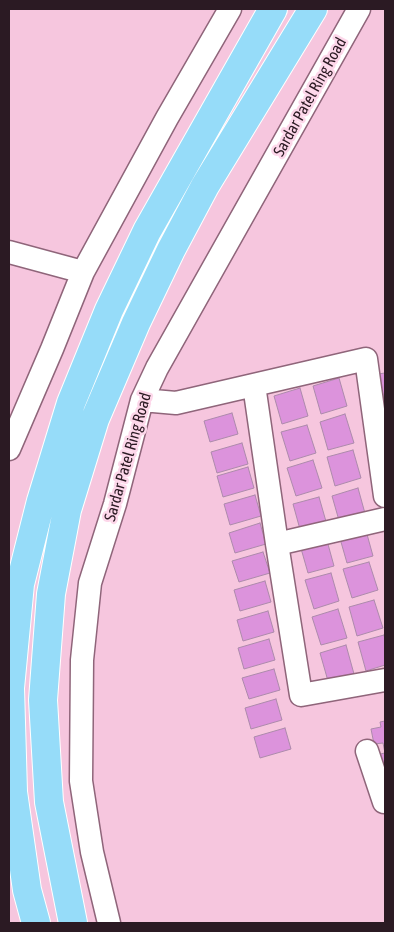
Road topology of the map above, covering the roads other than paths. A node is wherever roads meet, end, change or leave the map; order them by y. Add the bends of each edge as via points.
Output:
1 (230, 9) edge
2 (273, 9) edge
3 (313, 9) edge
4 (359, 9) edge
5 (9, 252) edge
6 (83, 272) junction
7 (254, 385) junction
8 (142, 400) junction
9 (9, 448) edge
10 (385, 496) edge
11 (385, 519) edge
12 (276, 544) junction
13 (385, 680) edge
14 (367, 751) dead end
15 (385, 803) edge
16 (36, 923) edge
17 (73, 923) edge
18 (109, 923) edge

1 - 6 street
2 - 16 highway via 147,231 109,310 71,403 41,501 20,584 10,688 13,792 27,890
3 - 17 highway via 205,186 171,250 95,418 67,510 51,594 43,700 49,802
4 - 8 street, Sardar Patel Ring Road
5 - 6 street
6 - 9 street
7 - 8 street via 176,403
7 - 10 street via 366,359
7 - 12 street
8 - 18 street, Sardar Patel Ring Road via 90,583 82,660 81,781 92,852
11 - 12 street
12 - 13 street via 301,695
14 - 15 street

